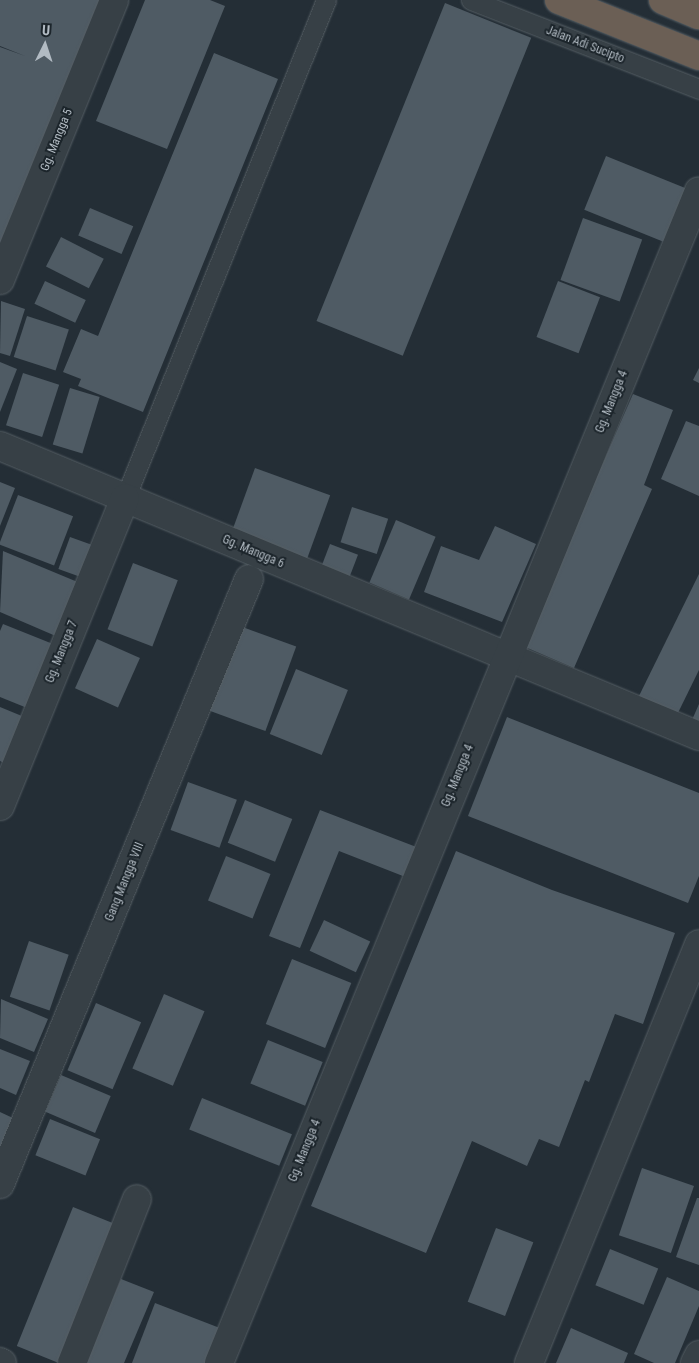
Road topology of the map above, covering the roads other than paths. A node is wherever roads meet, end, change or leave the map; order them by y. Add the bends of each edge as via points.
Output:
1 (114, 0) edge
2 (326, 0) edge
3 (471, 0) edge
4 (559, 0) edge
5 (663, 0) edge
6 (513, 8) edge
7 (595, 15) junction
8 (699, 15) edge
9 (584, 46) junction
10 (695, 55) edge
11 (679, 81) junction
12 (699, 89) edge
13 (699, 191) edge
14 (0, 280) edge
15 (0, 446) edge
16 (125, 498) junction
17 (249, 579) dead end
18 (506, 657) junction
19 (699, 736) edge
20 (0, 806) edge
21 (699, 944) edge
22 (0, 1184) edge
23 (137, 1199) dead end
24 (699, 1355) edge
25 (72, 1363) edge
26 (219, 1363) edge
27 (529, 1363) edge
28 (696, 1363) edge

1 - 14 street, Gg. Mangga 5
2 - 16 lane
3 - 6 lane, Jalan Adi Sucipto
4 - 7 highway
5 - 8 highway
6 - 9 lane, Jalan Adi Sucipto
7 - 9 lane
7 - 10 highway
9 - 11 lane, Jalan Adi Sucipto
10 - 11 lane
11 - 12 lane, Jalan Adi Sucipto
13 - 18 street, Gg. Mangga 4
15 - 16 street, Gg. Mangga 6
16 - 18 street, Gg. Mangga 6
16 - 20 street, Gg. Mangga 7
17 - 22 street, Gang Mangga VIII
18 - 19 street, Gg. Mangga 6
18 - 26 street, Gg. Mangga 4
21 - 27 street
23 - 25 street
24 - 28 street

